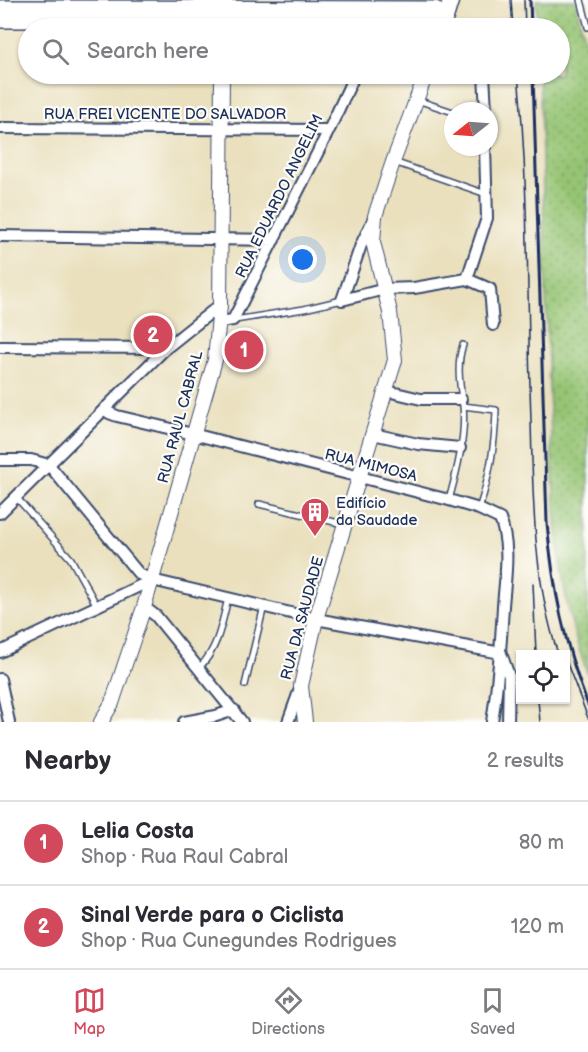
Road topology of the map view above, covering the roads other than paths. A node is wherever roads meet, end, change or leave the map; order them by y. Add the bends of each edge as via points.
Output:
1 (581, 0) edge
2 (0, 8) edge
3 (222, 14) edge
4 (446, 14) edge
5 (74, 18) edge
6 (347, 18) edge
7 (380, 18) edge
8 (392, 18) edge
9 (0, 20) edge
10 (18, 20) edge
11 (588, 27) edge
12 (222, 84) edge
13 (350, 84) edge
14 (422, 84) edge
15 (485, 84) edge
16 (416, 100) junction
17 (486, 102) edge
18 (444, 109) edge
19 (0, 128) edge
20 (222, 129) junction
21 (329, 130) junction
22 (485, 156) edge
23 (393, 162) junction
24 (486, 194) junction
25 (375, 216) junction
26 (0, 236) edge
27 (222, 239) junction
28 (274, 240) junction
29 (467, 279) junction
30 (385, 289) junction
31 (342, 300) junction
32 (220, 305) junction
33 (227, 321) junction
34 (493, 325) dead end
35 (463, 345) dead end
36 (0, 347) edge
37 (166, 348) junction
38 (387, 391) junction
39 (462, 403) junction
40 (105, 408) junction
41 (194, 434) junction
42 (373, 434) junction
43 (460, 448) junction
44 (0, 460) edge
45 (48, 465) junction
46 (360, 477) junction
47 (16, 497) junction
48 (448, 500) junction
49 (260, 504) dead end
50 (479, 509) junction
51 (0, 513) edge
52 (345, 525) junction
53 (152, 580) junction
54 (228, 598) junction
55 (97, 606) junction
56 (264, 606) junction
57 (144, 607) junction
58 (316, 619) junction
59 (0, 652) edge
60 (501, 652) junction
61 (199, 668) junction
62 (0, 679) edge
63 (244, 685) dead end
64 (301, 687) junction
65 (234, 710) junction
66 (9, 722) edge
67 (101, 722) edge
68 (184, 722) edge
69 (242, 722) edge
70 (288, 722) edge
71 (305, 722) edge
72 (492, 722) edge
73 (508, 722) edge

1 - 11 lane
2 - 3 main road
3 - 5 main road
3 - 6 main road
4 - 7 main road via 398,6
4 - 8 main road
9 - 10 main road
12 - 20 main road, RUA RAUL CABRAL
13 - 21 street, RUA EDUARDO ANGELIM
14 - 16 main road, RUA DA SAUDADE
15 - 17 street
16 - 18 lane
16 - 23 main road, RUA DA SAUDADE
19 - 20 street, RUA FREI VICENTE DO SALVADOR
20 - 21 street, RUA FREI VICENTE DO SALVADOR
20 - 27 main road, RUA RAUL CABRAL
21 - 28 street, RUA EDUARDO ANGELIM
22 - 24 street
23 - 24 lane
23 - 25 main road, RUA DA SAUDADE
24 - 29 street via 487,218
25 - 30 main road, RUA DA SAUDADE via 373,242
25 - 31 street
26 - 27 street
27 - 28 street
27 - 32 main road, RUA RAUL CABRAL
28 - 33 street, RUA EDUARDO ANGELIM
29 - 30 street
29 - 34 street via 490,289
30 - 31 street
30 - 38 main road, RUA DA SAUDADE via 395,360
31 - 33 lane
32 - 33 main road, RUA RAUL CABRAL
32 - 37 street
33 - 41 main road, RUA RAUL CABRAL
35 - 39 lane via 459,355
36 - 37 street
37 - 40 street
38 - 39 street
38 - 42 main road, RUA DA SAUDADE
39 - 43 lane
39 - 50 lane via 496,410 488,480
40 - 41 street, RUA MIMOSA via 117,416
40 - 45 street
41 - 46 street, RUA MIMOSA
41 - 53 main road, RUA RAUL CABRAL
42 - 43 street
42 - 46 main road, RUA DA SAUDADE
43 - 48 lane
44 - 45 street via 31,460
45 - 47 street
45 - 53 street via 139,574
46 - 48 street, RUA MIMOSA
46 - 52 main road, RUA DA SAUDADE
47 - 51 street
47 - 55 lane via 71,559
48 - 50 street, RUA MIMOSA
49 - 52 lane
50 - 60 street, RUA MIMOSA via 500,519 506,542
52 - 58 main road, RUA DA SAUDADE
53 - 54 street
53 - 55 street
53 - 57 main road, RUA RAUL CABRAL
54 - 56 street
54 - 61 lane via 211,657
55 - 59 street
56 - 58 street
56 - 63 lane
57 - 61 street
57 - 67 main road, RUA RAUL CABRAL via 112,703
58 - 60 street
58 - 64 main road, RUA DA SAUDADE
60 - 72 street, RUA MIMOSA
60 - 73 street via 509,676
61 - 65 street
62 - 66 street
64 - 70 street, RUA DA SAUDADE
64 - 71 main road
65 - 68 street
65 - 69 street

